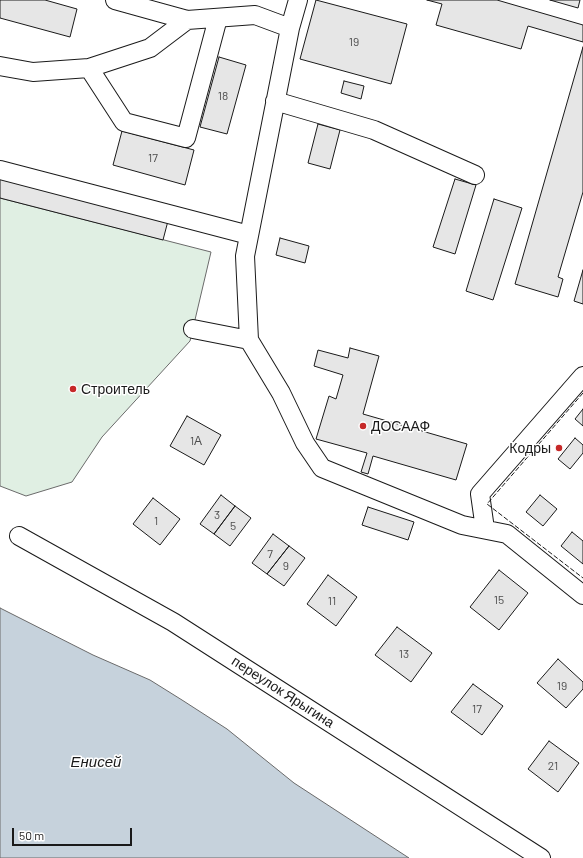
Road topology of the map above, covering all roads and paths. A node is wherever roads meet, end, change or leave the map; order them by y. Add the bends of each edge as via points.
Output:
1 (115, 0) edge
2 (298, 0) edge
3 (218, 18) junction
4 (187, 20) junction
5 (290, 28) junction
6 (0, 66) edge
7 (89, 68) junction
8 (275, 101) junction
9 (0, 170) edge
10 (475, 175) dead end
11 (249, 235) junction
12 (193, 329) dead end
13 (249, 340) junction
14 (583, 376) edge
15 (485, 529) junction
16 (18, 536) dead end
17 (583, 595) edge
18 (542, 858) edge

1 - 4 street
2 - 5 street
3 - 4 street
3 - 5 street via 255,15
3 - 7 street via 186,138 124,122
4 - 7 street via 150,48
5 - 8 street
6 - 7 street via 33,72
8 - 10 street via 374,130
8 - 11 street
9 - 11 street
11 - 13 street via 245,256
12 - 13 street
13 - 15 street via 280,392 305,443 322,468 462,525
14 - 15 street via 480,494
15 - 17 street via 507,534
16 - 18 street, переулок Ярыгина via 173,622

